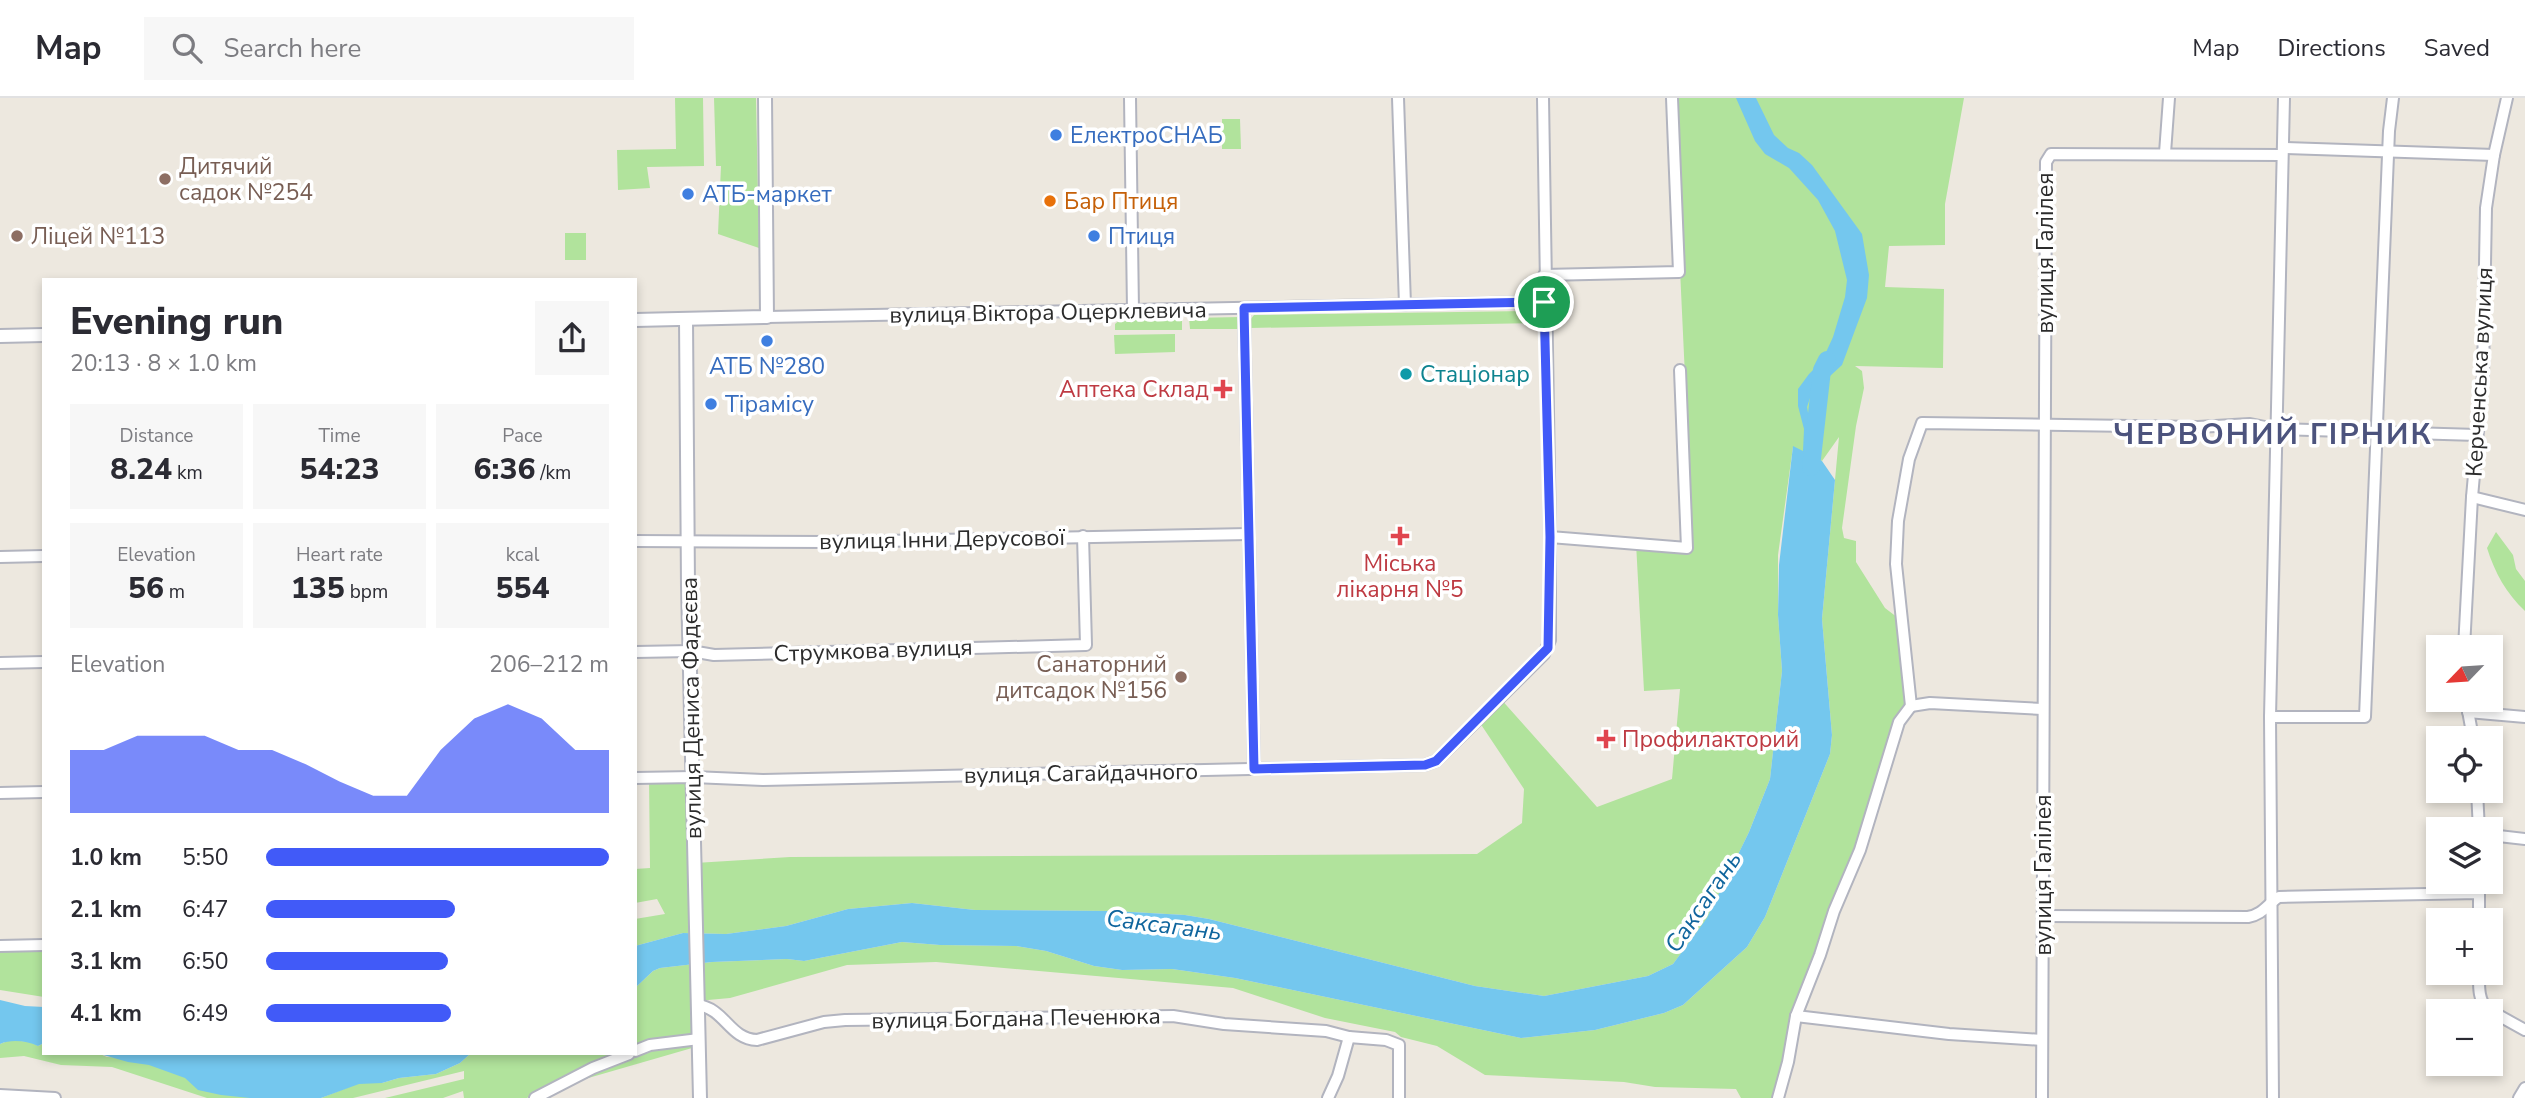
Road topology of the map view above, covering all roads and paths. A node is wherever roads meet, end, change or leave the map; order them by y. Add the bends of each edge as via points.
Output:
1 (765, 98) edge
2 (1130, 98) edge
3 (1398, 98) edge
4 (1543, 98) edge
5 (1672, 98) edge
6 (2169, 98) edge
7 (2284, 98) edge
8 (2393, 98) edge
9 (2507, 98) edge
10 (2388, 150) junction
11 (2283, 152) junction
12 (2165, 153) junction
13 (2494, 155) junction
14 (1544, 275) junction
15 (1544, 302) junction
16 (1405, 305) junction
17 (1244, 308) junction
18 (1133, 310) junction
19 (767, 317) junction
20 (686, 319) junction
21 (637, 320) edge
22 (42, 335) edge
23 (0, 336) edge
24 (1680, 370) dead end
25 (2045, 426) junction
26 (2275, 429) junction
27 (2377, 433) junction
28 (2477, 435) junction
29 (2472, 497) junction
30 (2525, 510) edge
31 (1249, 534) junction
32 (1083, 536) junction
33 (1550, 537) junction
34 (688, 540) junction
35 (637, 541) edge
36 (42, 556) edge
37 (0, 557) edge
38 (2465, 635) edge
39 (691, 651) junction
40 (637, 652) edge
41 (42, 662) edge
42 (0, 663) edge
43 (1912, 706) junction
44 (2042, 709) junction
45 (2496, 712) edge
46 (2270, 717) junction
47 (2525, 718) edge
48 (1254, 769) junction
49 (693, 776) junction
50 (637, 778) edge
51 (42, 792) edge
52 (0, 793) edge
53 (2503, 836) edge
54 (2525, 839) edge
55 (2426, 890) edge
56 (2270, 902) junction
57 (2044, 916) junction
58 (42, 945) edge
59 (0, 946) edge
60 (2479, 985) edge
61 (697, 1003) junction
62 (1796, 1016) junction
63 (2525, 1030) edge
64 (1349, 1037) junction
65 (699, 1039) junction
66 (2042, 1040) junction
67 (637, 1050) edge
68 (626, 1055) edge
69 (2525, 1088) edge
70 (0, 1095) edge
71 (55, 1098) edge
72 (535, 1098) edge
73 (700, 1098) edge
74 (1328, 1098) edge
75 (1399, 1098) edge
76 (1778, 1098) edge
77 (2042, 1098) edge
78 (2273, 1098) edge
79 (2519, 1098) edge

1 - 19 street
2 - 18 street
3 - 16 street
4 - 14 street, вулиця Сагайдачного
5 - 14 street via 1679,272
6 - 12 street
7 - 11 street
8 - 10 street
9 - 13 street, Керченська вулиця
10 - 11 street
10 - 13 street
10 - 27 street
11 - 12 street
11 - 26 street
12 - 25 street, вулиця Галілея via 2051,154 2046,162
13 - 28 street, Керченська вулиця via 2486,208 2483,375
14 - 15 street, вулиця Сагайдачного
15 - 16 street, вулиця Віктора Оцерклевича
15 - 33 street, вулиця Сагайдачного
16 - 17 street, вулиця Віктора Оцерклевича
17 - 18 street, вулиця Віктора Оцерклевича
17 - 31 street
18 - 19 street, вулиця Віктора Оцерклевича
19 - 20 street, вулиця Віктора Оцерклевича
20 - 21 street, вулиця Віктора Оцерклевича
20 - 34 street, вулиця Дениса Фадєєва
22 - 23 street
24 - 33 street via 1687,548
25 - 26 street via 2250,424
25 - 43 street via 1922,423 1909,459 1896,564
25 - 44 street, вулиця Галілея
26 - 27 street
26 - 46 street
27 - 28 street
27 - 46 street via 2365,717
28 - 29 street, Керченська вулиця
29 - 30 street
29 - 38 street, Керченська вулиця
31 - 32 street, вулиця Інни Дерусової
31 - 48 street
32 - 34 street, вулиця Інни Дерусової
32 - 39 street, Струмкова вулиця via 1086,645 714,655
33 - 48 street, вулиця Сагайдачного via 1548,648 1436,761 1425,765
34 - 35 street, вулиця Інни Дерусової
34 - 39 street, вулиця Дениса Фадєєва
36 - 37 street
39 - 40 street, Струмкова вулиця
39 - 49 street, вулиця Дениса Фадєєва
41 - 42 street
43 - 44 street
43 - 62 street via 1899,723 1860,850
44 - 57 street, вулиця Галілея
45 - 47 street
46 - 56 street
48 - 49 street, вулиця Сагайдачного via 763,780
49 - 50 street, вулиця Сагайдачного
49 - 61 street, вулиця Дениса Фадєєва
51 - 52 street
53 - 54 street
55 - 56 street via 2279,897
56 - 57 street via 2266,910 2248,917
56 - 78 street
57 - 66 street, вулиця Галілея
58 - 59 street
60 - 63 street via 2487,1009
61 - 64 street, вулиця Богдана Печенюка via 714,1011 747,1040 845,1020 1125,1016 1173,1016
61 - 65 street, вулиця Дениса Фадєєва
62 - 66 street
62 - 76 street
64 - 74 street
64 - 75 street, вулиця Богдана Печенюка via 1399,1045
65 - 67 street
65 - 73 street, вулиця Дениса Фадєєва
66 - 77 street, вулиця Галілея
68 - 72 street
69 - 79 street
70 - 71 street

